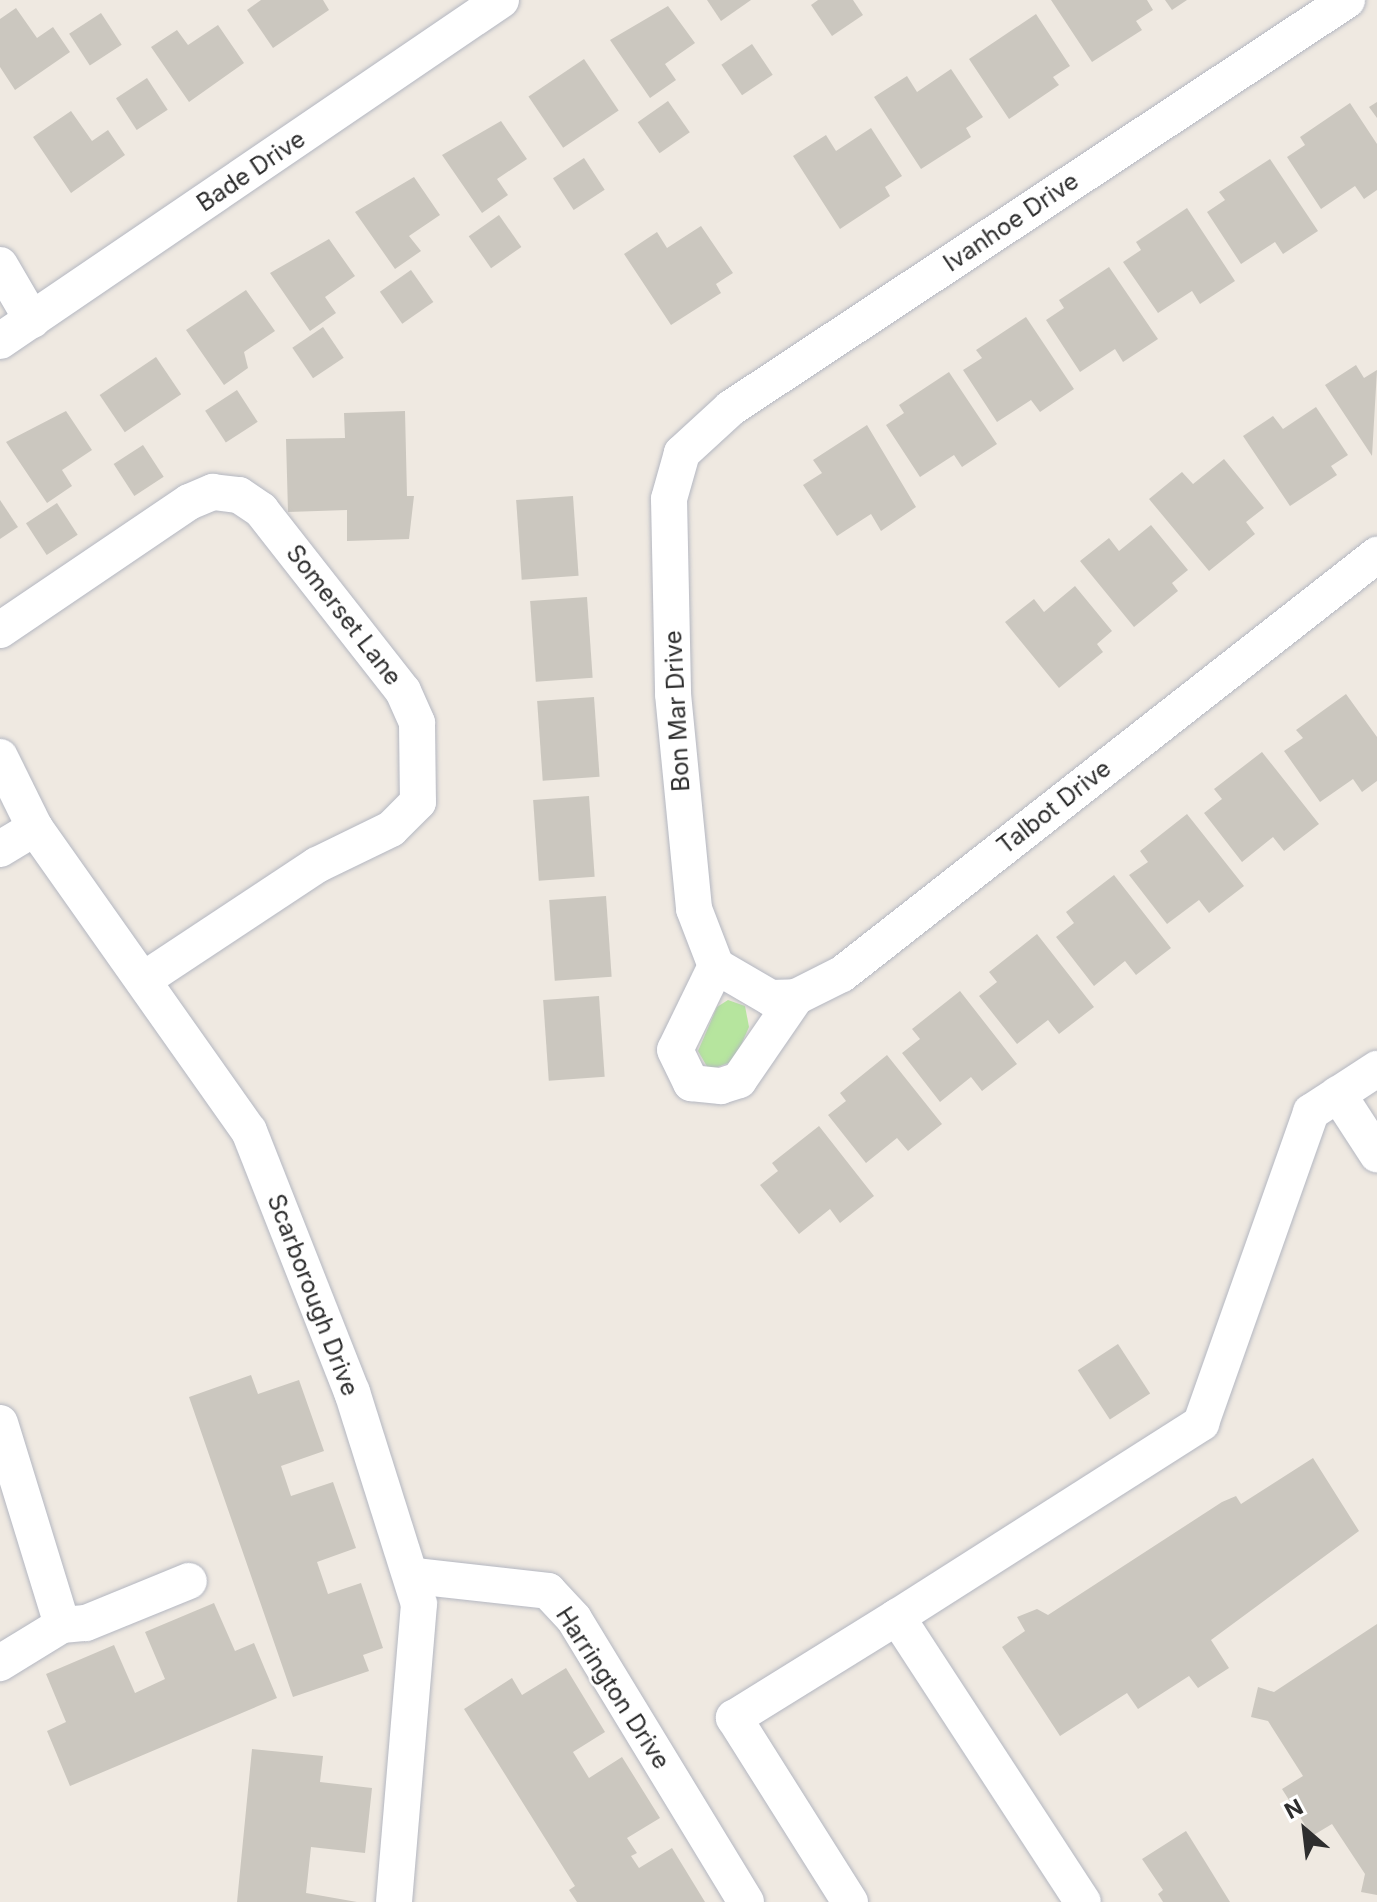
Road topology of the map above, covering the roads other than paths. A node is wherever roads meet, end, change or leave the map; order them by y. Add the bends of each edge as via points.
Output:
1 (501, 0) edge
2 (1347, 0) edge
3 (0, 265) edge
4 (32, 320) junction
5 (0, 341) edge
6 (682, 453) joint
7 (1372, 570) edge
8 (0, 630) edge
9 (0, 757) edge
10 (35, 828) junction
11 (0, 849) edge
12 (716, 966) junction
13 (146, 978) junction
14 (796, 997) junction
15 (1377, 1069) edge
16 (1338, 1094) junction
17 (1377, 1154) edge
18 (0, 1423) edge
19 (415, 1576) junction
20 (189, 1581) dead end
21 (897, 1617) junction
22 (62, 1625) junction
23 (0, 1663) edge
24 (394, 1902) edge
25 (746, 1902) edge
26 (850, 1902) edge
27 (1083, 1902) edge

1 - 4 street, Bade Drive
2 - 6 street, Ivanhoe Drive via 731,408
3 - 4 street
4 - 5 street, Bade Drive
6 - 12 street, Bon Mar Drive via 669,499 673,694 694,909
7 - 14 street, Talbot Drive via 842,974
8 - 13 street, Somerset Lane via 189,502 213,492 239,495 261,510 412,712 423,769 418,802 391,829 317,865
9 - 10 street, Scarborough Drive
10 - 11 street
10 - 13 street, Scarborough Drive
12 - 14 street via 760,994
12 - 14 street via 675,1050 691,1083 739,1080
13 - 19 street, Scarborough Drive via 249,1131
15 - 16 street
16 - 17 street
16 - 21 street via 1311,1112 1201,1423
18 - 22 street
19 - 24 street, Scarborough Drive via 417,1643
19 - 25 street, Harrington Drive via 548,1591 574,1619
20 - 22 street via 86,1623
21 - 26 street via 734,1718
21 - 27 street
22 - 23 street

